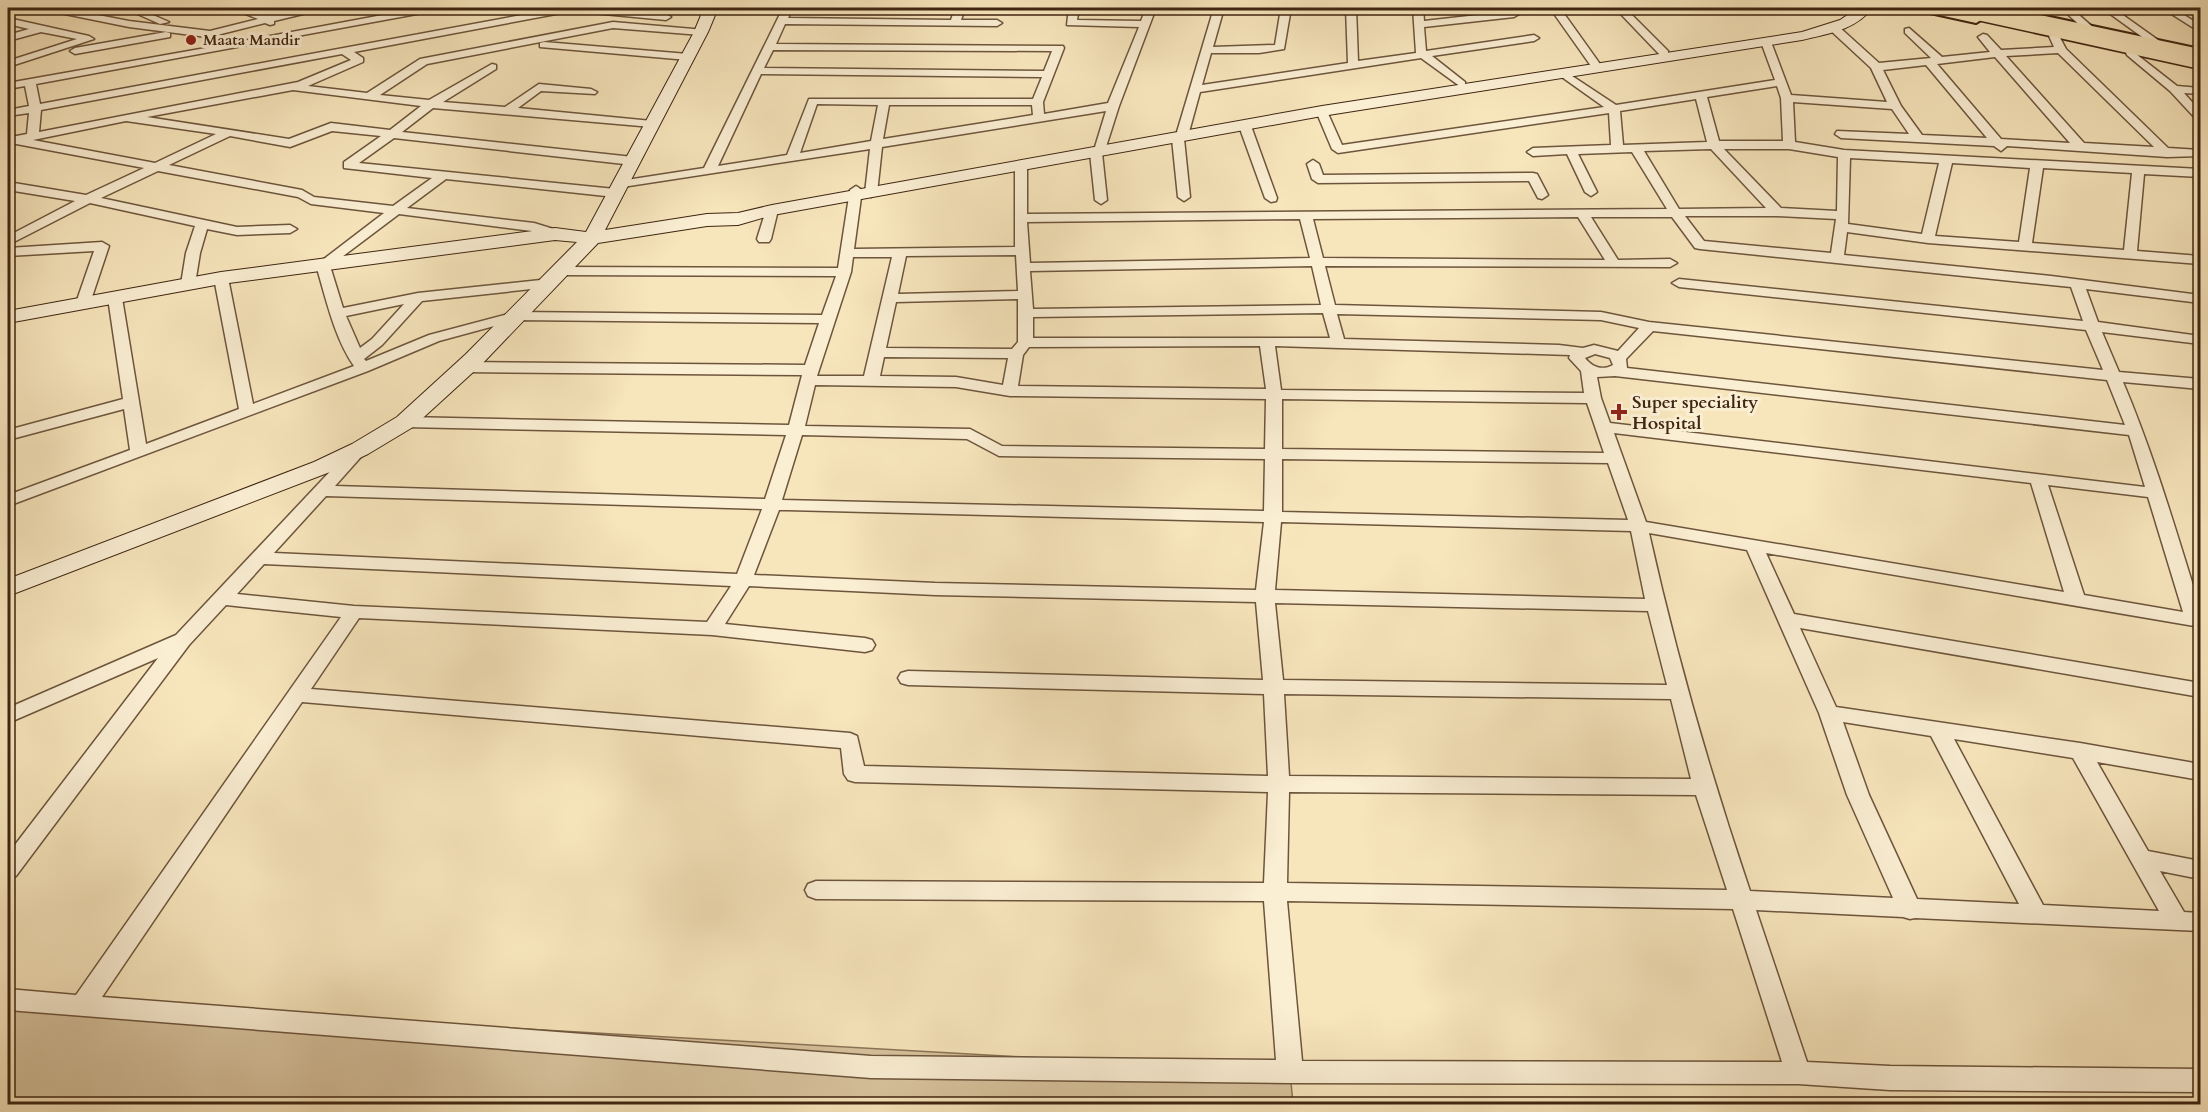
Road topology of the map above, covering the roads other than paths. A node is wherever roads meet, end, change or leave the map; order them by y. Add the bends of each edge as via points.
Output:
1 (50, 8) edge
2 (90, 8) edge
3 (129, 8) edge
4 (240, 8) edge
5 (323, 8) edge
6 (433, 8) edge
7 (571, 8) edge
8 (788, 8) edge
9 (960, 8) edge
10 (1074, 8) edge
11 (1151, 8) edge
12 (1219, 8) edge
13 (1286, 8) edge
14 (1351, 8) edge
15 (1418, 8) edge
16 (1555, 8) edge
17 (1620, 8) edge
18 (1864, 8) edge
19 (1926, 8) edge
20 (1945, 8) edge
21 (1968, 8) edge
22 (1988, 8) edge
23 (2066, 8) edge
24 (2107, 8) edge
25 (2167, 8) edge
26 (2021, 11) edge
27 (71, 13) junction
28 (1514, 14) dead end
29 (654, 16) junction
30 (268, 19) junction
31 (106, 20) junction
32 (706, 20) edge
33 (8, 21) edge
34 (782, 21) junction
35 (955, 23) junction
36 (997, 23) dead end
37 (1144, 24) junction
38 (613, 25) junction
39 (1419, 25) junction
40 (1829, 26) junction
41 (40, 28) junction
42 (160, 28) junction
43 (2200, 29) edge
44 (2091, 30) junction
45 (186, 31) junction
46 (1909, 31) dead end
47 (59, 32) junction
48 (210, 34) junction
49 (1799, 34) junction
50 (1065, 36) junction
51 (1983, 37) dead end
52 (8, 38) edge
53 (278, 38) junction
54 (1534, 38) dead end
55 (1766, 42) junction
56 (522, 43) junction
57 (2058, 43) junction
58 (2160, 45) junction
59 (769, 47) junction
60 (225, 48) junction
61 (343, 50) junction
62 (1208, 50) junction
63 (69, 52) dead end
64 (1421, 53) junction
65 (1664, 53) junction
66 (2131, 53) junction
67 (1998, 54) junction
68 (688, 57) junction
69 (2200, 58) edge
70 (1934, 61) junction
71 (8, 64) edge
72 (1595, 64) junction
73 (1353, 65) junction
74 (492, 67) dead end
75 (1876, 67) junction
76 (2200, 69) edge
77 (758, 71) junction
78 (1563, 73) junction
79 (1049, 74) junction
80 (30, 82) junction
81 (1780, 82) junction
82 (1461, 84) junction
83 (8, 86) edge
84 (819, 86) junction
85 (289, 87) junction
86 (1195, 89) junction
87 (2174, 89) junction
88 (2200, 91) edge
89 (1701, 94) junction
90 (369, 97) junction
91 (1787, 98) junction
92 (884, 102) junction
93 (1037, 102) junction
94 (432, 104) junction
95 (1113, 106) junction
96 (1895, 106) junction
97 (34, 108) junction
98 (576, 108) junction
99 (1614, 109) junction
100 (507, 111) junction
101 (1322, 111) junction
102 (8, 113) edge
103 (1040, 117) junction
104 (2200, 117) edge
105 (126, 118) junction
106 (1550, 118) junction
107 (652, 124) junction
108 (1245, 126) junction
109 (229, 132) junction
110 (392, 134) junction
111 (1841, 134) dead end
112 (1181, 135) junction
113 (33, 136) junction
114 (1918, 138) junction
115 (11, 140) edge
116 (1538, 142) junction
117 (1997, 142) junction
118 (876, 145) junction
119 (1714, 145) junction
120 (1789, 145) junction
121 (2080, 146) junction
122 (1636, 148) junction
123 (1617, 149) junction
124 (1099, 150) junction
125 (1572, 151) junction
126 (2166, 151) junction
127 (2200, 153) edge
128 (1844, 154) junction
129 (1065, 155) junction
130 (792, 157) junction
131 (633, 160) junction
132 (1946, 161) junction
133 (1313, 164) dead end
134 (2015, 164) junction
135 (158, 165) junction
136 (2037, 165) junction
137 (1021, 166) junction
138 (2138, 170) junction
139 (709, 171) junction
140 (2178, 172) junction
141 (2200, 172) edge
142 (443, 175) junction
143 (1533, 177) junction
144 (8, 186) edge
145 (617, 189) junction
146 (864, 191) junction
147 (1591, 192) dead end
148 (1542, 195) dead end
149 (1184, 197) dead end
150 (1272, 198) dead end
151 (88, 199) junction
152 (1101, 200) dead end
153 (771, 206) junction
154 (394, 210) junction
155 (1675, 212) junction
156 (1777, 212) junction
157 (1583, 214) junction
158 (1306, 215) junction
159 (1020, 218) junction
160 (1843, 221) junction
161 (202, 224) junction
162 (290, 229) dead end
163 (555, 234) junction
164 (591, 238) junction
165 (764, 238) dead end
166 (1928, 239) junction
167 (8, 242) edge
168 (2025, 247) junction
169 (1022, 251) junction
170 (8, 252) edge
171 (900, 252) junction
172 (848, 253) junction
173 (2130, 255) junction
174 (1838, 258) junction
175 (2200, 260) edge
176 (1318, 262) junction
177 (1614, 264) junction
178 (1670, 264) dead end
179 (323, 265) junction
180 (1023, 267) junction
181 (844, 272) junction
182 (555, 277) junction
183 (220, 278) junction
184 (1679, 283) dead end
185 (2077, 283) junction
186 (188, 284) junction
187 (1025, 295) junction
188 (418, 297) junction
189 (115, 298) junction
190 (889, 298) junction
191 (2200, 299) edge
192 (83, 303) junction
193 (1329, 309) junction
194 (338, 313) junction
195 (1026, 313) junction
196 (516, 316) junction
197 (8, 317) edge
198 (828, 319) junction
199 (1649, 326) junction
200 (2092, 326) junction
201 (2200, 340) edge
202 (1267, 341) junction
203 (1338, 342) junction
204 (1020, 349) junction
205 (878, 352) junction
206 (1585, 360) junction
207 (359, 363) junction
208 (1617, 365) junction
209 (465, 367) junction
210 (810, 375) junction
211 (2113, 376) junction
212 (871, 381) junction
213 (2200, 384) edge
214 (1010, 391) junction
215 (1274, 393) junction
216 (1593, 398) junction
217 (130, 402) junction
218 (247, 412) junction
219 (405, 422) junction
220 (1604, 427) junction
221 (796, 430) junction
222 (2136, 431) junction
223 (8, 435) edge
224 (139, 453) junction
225 (1274, 453) junction
226 (1615, 458) junction
227 (321, 479) junction
228 (2038, 479) junction
229 (2156, 493) junction
230 (8, 501) edge
231 (772, 505) junction
232 (1273, 517) junction
233 (1639, 526) junction
234 (1754, 546) junction
235 (258, 558) junction
236 (743, 581) junction
237 (8, 588) edge
238 (1265, 597) junction
239 (221, 598) junction
240 (2076, 600) junction
241 (8, 601) edge
242 (1656, 605) junction
243 (354, 612) junction
244 (1786, 620) junction
245 (2198, 620) edge
246 (712, 629) junction
247 (183, 640) junction
248 (864, 645) dead end
249 (908, 678) dead end
250 (1274, 687) junction
251 (2200, 690) edge
252 (1679, 692) junction
253 (297, 695) junction
254 (1829, 712) junction
255 (8, 716) edge
256 (1938, 729) junction
257 (2080, 751) junction
258 (2200, 772) edge
259 (1279, 784) junction
260 (1704, 787) junction
261 (2141, 858) junction
262 (8, 870) edge
263 (2200, 870) edge
264 (816, 890) dead end
265 (1275, 892) junction
266 (1741, 900) junction
267 (1910, 910) junction
268 (2037, 915) junction
269 (2177, 921) junction
270 (2200, 922) edge
271 (8, 1000) edge
272 (83, 1004) junction
273 (1290, 1072) junction
274 (1798, 1073) junction
275 (2200, 1082) edge

1 - 27 street
2 - 27 street
3 - 42 street via 168,24
4 - 30 street
5 - 30 street
6 - 53 street
7 - 29 street
7 - 61 street
8 - 34 street
9 - 35 street
10 - 50 street
11 - 37 street
12 - 62 street
13 - 62 street via 1280,47
14 - 73 street
15 - 39 street
16 - 72 street
17 - 65 street
18 - 40 street via 1860,14
19 - 57 main road
20 - 69 highway
21 - 69 highway
22 - 26 main road
23 - 44 street
24 - 58 street
25 - 43 street
26 - 44 main road
27 - 31 street
28 - 39 street
29 - 32 street
29 - 38 street
30 - 48 street
30 - 53 street
31 - 42 street
31 - 47 street
32 - 38 street
32 - 68 street
33 - 41 street
34 - 35 street
34 - 59 street
35 - 36 street
37 - 50 street
37 - 95 street
38 - 56 street
39 - 64 street
40 - 49 street
40 - 75 street
41 - 47 street
41 - 52 street
42 - 45 street
44 - 58 main road
45 - 48 street
45 - 63 street
46 - 70 street
47 - 71 street via 89,39
48 - 60 street
49 - 55 street
49 - 65 street
50 - 59 street
50 - 79 street
51 - 67 street
53 - 60 street
54 - 64 street
55 - 78 street
55 - 81 street
56 - 68 street
56 - 90 street via 424,61
57 - 66 main road
57 - 67 street
57 - 126 street
58 - 69 main road
59 - 77 street
60 - 80 street
61 - 85 street via 359,60
61 - 97 street
62 - 86 street
64 - 73 street
64 - 82 street
65 - 72 street
66 - 76 main road
66 - 87 street
67 - 70 street
67 - 121 street
68 - 107 street
70 - 75 street
70 - 117 street
72 - 82 street
73 - 86 street
74 - 94 street
75 - 96 street
77 - 84 street
77 - 139 street
78 - 99 street
78 - 101 street
79 - 84 street
79 - 93 street
80 - 83 street
80 - 97 street
81 - 89 street
81 - 91 street
82 - 112 street via 1309,108
84 - 92 street
84 - 130 street
85 - 90 street
85 - 105 street
86 - 112 street
87 - 88 street
87 - 104 street
89 - 99 street
89 - 119 street
90 - 94 street
91 - 96 street
91 - 120 street
92 - 93 street
92 - 118 street
93 - 103 street
94 - 100 street
94 - 110 street
95 - 103 street
95 - 124 street
96 - 114 street
97 - 102 street
97 - 113 street
98 - 100 street
98 - 100 street via 591,92 539,87
98 - 107 street
99 - 106 street
99 - 123 street
101 - 106 street via 1338,149
101 - 108 street
103 - 118 street
105 - 109 street
105 - 113 street
106 - 116 street
107 - 131 street
108 - 112 street
108 - 150 street
109 - 110 street via 290,143 331,127
109 - 135 street
110 - 131 street
110 - 142 street via 348,165
111 - 114 street
112 - 124 street
112 - 149 street
113 - 115 street
114 - 117 street
115 - 135 street
116 - 125 street
116 - 143 street
117 - 121 street
117 - 134 street
118 - 130 street
118 - 146 street
119 - 120 street
119 - 122 street
119 - 156 street
120 - 128 street
121 - 126 street
122 - 123 street
122 - 155 street
123 - 125 street
124 - 129 street
124 - 152 street
125 - 147 street
126 - 127 street
126 - 140 street
128 - 132 street
128 - 160 street
129 - 137 street
129 - 146 street
130 - 139 street
131 - 145 street
132 - 134 street
132 - 166 street
133 - 143 street via 1318,179
134 - 136 street
135 - 151 street
135 - 154 street via 302,194 311,200
136 - 138 street
136 - 168 street
137 - 146 street
137 - 159 street
138 - 140 street
138 - 173 street
139 - 145 street
140 - 141 street
142 - 145 street
142 - 154 street
143 - 148 street
144 - 151 street
145 - 164 street
146 - 153 street
146 - 172 street
151 - 161 street
151 - 167 street
153 - 164 street via 738,219
153 - 165 street
154 - 163 street via 534,227
154 - 179 street
155 - 156 street
155 - 157 street
155 - 174 street via 1700,245
156 - 160 street
157 - 158 street
157 - 177 street
158 - 159 street
158 - 176 street
159 - 169 street
160 - 166 street
160 - 174 street
161 - 162 street via 237,231
161 - 186 street
163 - 164 street
163 - 179 street
164 - 182 street
166 - 168 street
168 - 173 street
169 - 171 street
169 - 180 street
170 - 192 street via 102,246
171 - 172 street
171 - 190 street
172 - 181 street
173 - 175 street
174 - 185 street
176 - 177 street
176 - 180 street
176 - 193 street
177 - 178 street
179 - 183 street
179 - 194 street
180 - 187 street
181 - 182 street
181 - 198 street
182 - 188 street
182 - 196 street
183 - 186 street
183 - 218 street
184 - 200 street
185 - 191 street
185 - 200 street
186 - 189 street
187 - 190 street
187 - 195 street
188 - 194 street
188 - 207 street
189 - 192 street
189 - 217 street
190 - 205 street
192 - 197 street
193 - 195 street
193 - 199 street via 1601,316
193 - 203 street
194 - 207 street
195 - 204 street
196 - 198 street
196 - 207 street
196 - 209 street
198 - 210 street
199 - 208 street
199 - 211 street
200 - 201 street
200 - 211 street
202 - 203 street
202 - 204 street
202 - 215 street
203 - 206 street via 1560,349
204 - 205 street
204 - 214 street
205 - 212 street
206 - 208 street via 1602,372
206 - 208 street via 1602,350
206 - 216 street
207 - 218 street
208 - 222 street
209 - 210 street
209 - 219 street
210 - 212 street
210 - 221 street
211 - 213 street
211 - 222 street
212 - 214 street via 956,382
214 - 215 street
215 - 216 street
215 - 225 street
216 - 220 street
217 - 223 street
217 - 224 street
218 - 224 street
219 - 221 street
219 - 227 street
220 - 226 street
220 - 228 street
221 - 225 street via 970,434 999,451
221 - 231 street
222 - 229 street
224 - 230 street
225 - 226 street
225 - 232 street
226 - 233 street
227 - 231 street
227 - 235 street
227 - 237 street
227 - 241 street
228 - 229 street
228 - 240 street
229 - 245 street
231 - 232 street
231 - 236 street
232 - 233 street
232 - 238 street
233 - 234 street
233 - 242 street
234 - 240 street
234 - 244 street
235 - 236 street
235 - 239 street
236 - 238 street via 935,590
236 - 246 street
238 - 242 street
238 - 250 street
239 - 243 street
239 - 247 street
240 - 245 street
242 - 252 street
243 - 246 street
243 - 253 street
244 - 251 street
244 - 254 street
246 - 248 street
247 - 255 street
247 - 262 street
249 - 250 street
250 - 252 street
250 - 259 street
252 - 260 street
253 - 259 street via 850,741 855,774
253 - 272 street
254 - 256 street
254 - 267 street via 1858,795
256 - 257 street
256 - 268 street
257 - 258 street
257 - 261 street
259 - 260 street
259 - 265 street
260 - 266 street
261 - 263 street
261 - 269 street
264 - 265 street
265 - 266 street
265 - 273 street
266 - 267 street
266 - 274 street
267 - 268 street
268 - 269 street
269 - 270 street
271 - 272 street
272 - 273 street via 871,1067
273 - 274 street
274 - 275 street

